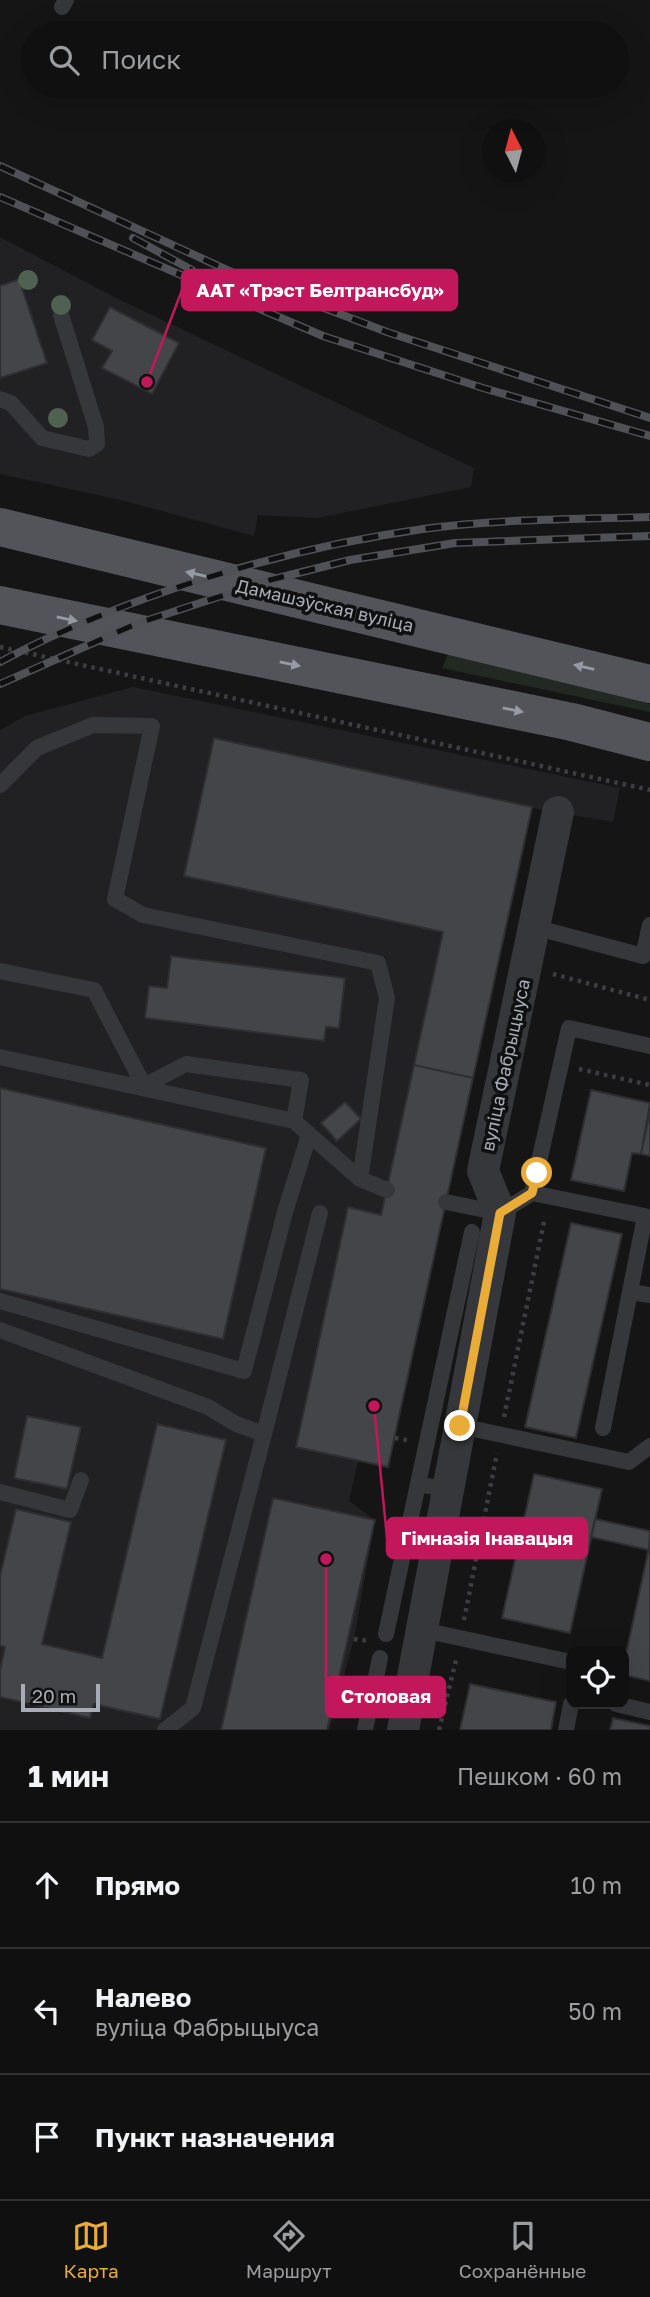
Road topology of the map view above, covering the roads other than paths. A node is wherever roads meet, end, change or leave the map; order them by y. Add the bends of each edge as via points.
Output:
1 (61, 315) dead end
2 (0, 399) edge
3 (0, 527) edge
4 (0, 606) edge
5 (650, 684) edge
6 (650, 743) edge
7 (0, 785) edge
8 (558, 812) dead end
9 (650, 925) edge
10 (534, 928) junction
11 (0, 971) edge
12 (650, 1046) edge
13 (0, 1057) edge
14 (144, 1086) junction
15 (294, 1121) junction
16 (309, 1135) junction
17 (360, 1179) junction
18 (387, 1191) dead end
19 (532, 1193) junction
20 (446, 1202) dead end
21 (320, 1213) dead end
22 (500, 1213) junction
23 (472, 1232) dead end
24 (630, 1292) junction
25 (650, 1296) edge
26 (0, 1301) edge
27 (0, 1330) edge
28 (460, 1426) junction
29 (603, 1428) dead end
30 (264, 1434) junction
31 (650, 1446) edge
32 (81, 1480) dead end
33 (418, 1484) junction
34 (449, 1490) junction
35 (0, 1492) edge
36 (424, 1630) junction
37 (386, 1634) dead end
38 (380, 1658) dead end
39 (566, 1661) edge
40 (629, 1707) edge
41 (570, 1709) edge
42 (650, 1712) edge
43 (165, 1730) edge
44 (365, 1730) edge
45 (403, 1730) edge
46 (566, 1730) edge

1 - 2 lane via 96,427 97,444 89,449 43,438 11,402
5 -> 3 main road, Дамашэўская вуліца
4 -> 6 main road via 572,722
7 - 17 lane via 37,748 93,725 152,726 115,900 142,915 378,962 387,998
8 - 10 street, вуліца Фабрыцыуса
9 - 10 lane via 643,956
10 - 22 street, вуліца Фабрыцыуса via 483,1171
11 - 14 lane via 94,990
12 - 19 lane via 569,1028
13 - 14 lane
14 - 15 lane
14 - 15 lane via 186,1065 301,1080
15 - 16 lane
16 - 17 lane
16 - 26 lane via 244,1371
17 - 18 lane
19 - 22 lane
19 - 24 lane via 645,1216
20 - 22 lane
21 - 30 lane
22 - 28 street
23 - 33 lane
24 - 25 lane
24 - 29 lane
27 - 30 lane via 208,1407
28 - 31 lane via 629,1462
28 - 34 street
30 - 43 lane via 193,1708
32 - 35 lane via 70,1510
33 - 34 lane
33 - 37 lane
34 - 36 street
36 - 39 lane
36 - 45 street
38 - 44 lane
40 - 42 lane
41 - 46 lane

